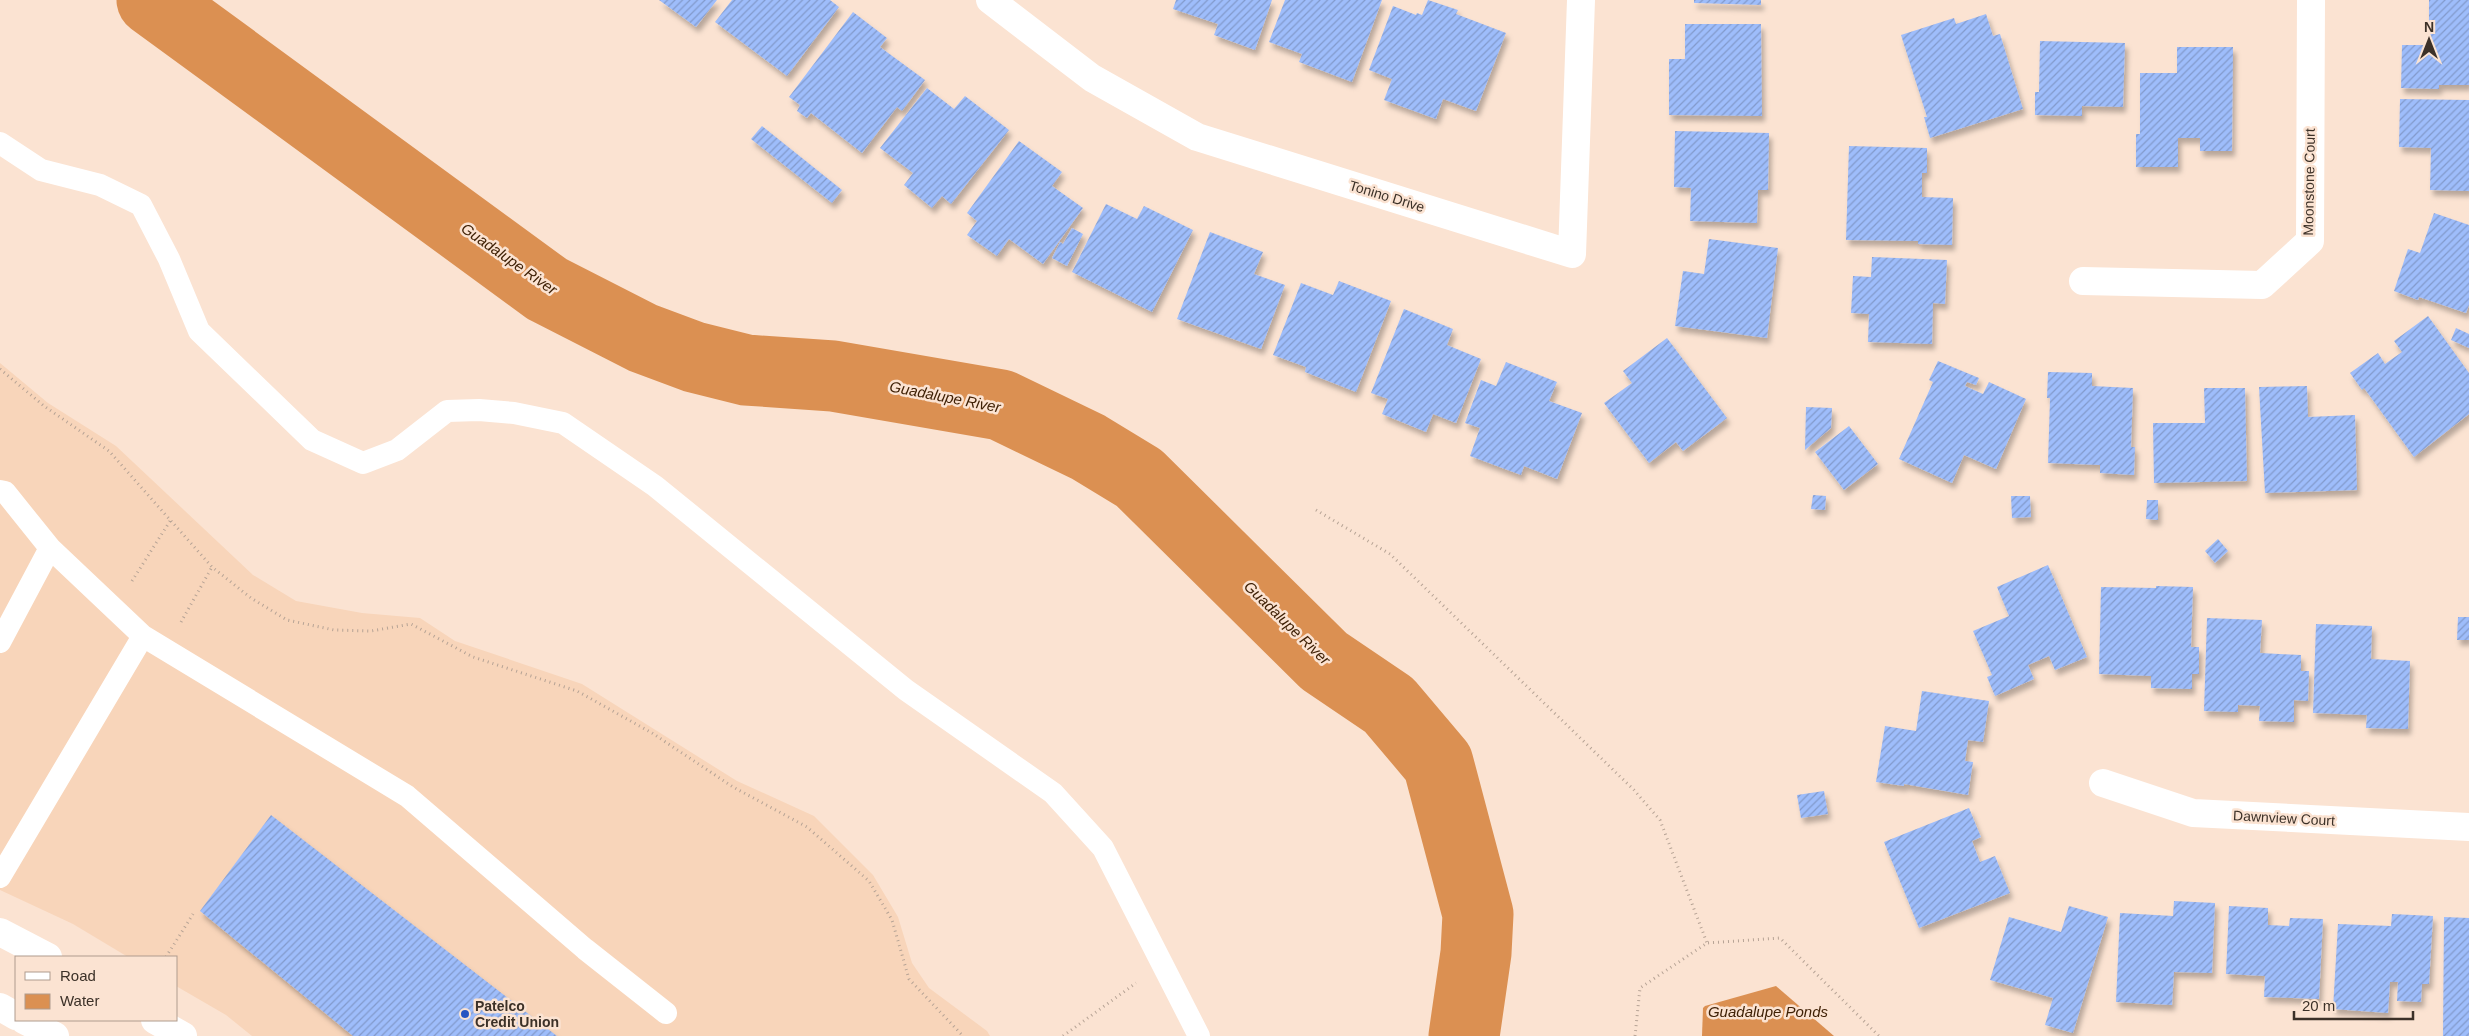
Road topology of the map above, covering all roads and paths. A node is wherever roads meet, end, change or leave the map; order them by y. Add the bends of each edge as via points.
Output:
1 (990, 0) edge
2 (1581, 0) edge
3 (2311, 0) edge
4 (0, 143) edge
5 (2083, 281) dead end
6 (0, 369) edge
7 (0, 490) edge
8 (1316, 510) dead end
9 (170, 522) junction
10 (50, 548) junction
11 (212, 567) junction
12 (128, 588) dead end
13 (180, 623) dead end
14 (144, 636) junction
15 (0, 642) edge
16 (2103, 783) dead end
17 (2469, 827) edge
18 (0, 877) edge
19 (193, 914) dead end
20 (0, 932) edge
21 (1706, 943) junction
22 (46, 956) edge
23 (167, 956) edge
24 (1162, 964) junction
25 (0, 1007) edge
26 (666, 1013) dead end
27 (15, 1015) edge
28 (26, 1021) edge
29 (157, 1021) edge
30 (55, 1036) edge
31 (183, 1036) edge
32 (963, 1036) edge
33 (1064, 1036) edge
34 (1199, 1036) edge
35 (1635, 1036) edge
36 (1879, 1036) edge

1 - 2 street, Tonino Drive via 1092,78 1197,137 1572,254
3 - 5 street, Moonstone Court via 2310,241 2262,285
4 - 24 lane via 41,170 100,185 141,205 169,259 199,331 312,440 363,463 397,450 447,411 514,413 563,423 655,486 906,690 1053,793 1103,848
6 - 9 path via 44,406 109,451
7 - 10 lane
8 - 21 path via 1390,554 1634,790 1660,820
9 - 11 path
9 - 12 path
10 - 14 lane
10 - 15 lane
11 - 13 path
11 - 32 path via 250,598 287,620 334,630 371,631 411,624 473,657 577,691 652,733 733,787 807,828 869,881 892,920 910,979
14 - 18 lane
14 - 26 lane via 406,796 585,949
16 - 17 street, Dawnview Court via 2193,813
19 - 23 path
20 - 22 street
21 - 35 path via 1640,988
21 - 36 path via 1780,938
24 - 33 path
24 - 34 lane
25 - 27 street
28 - 30 street
29 - 31 street

